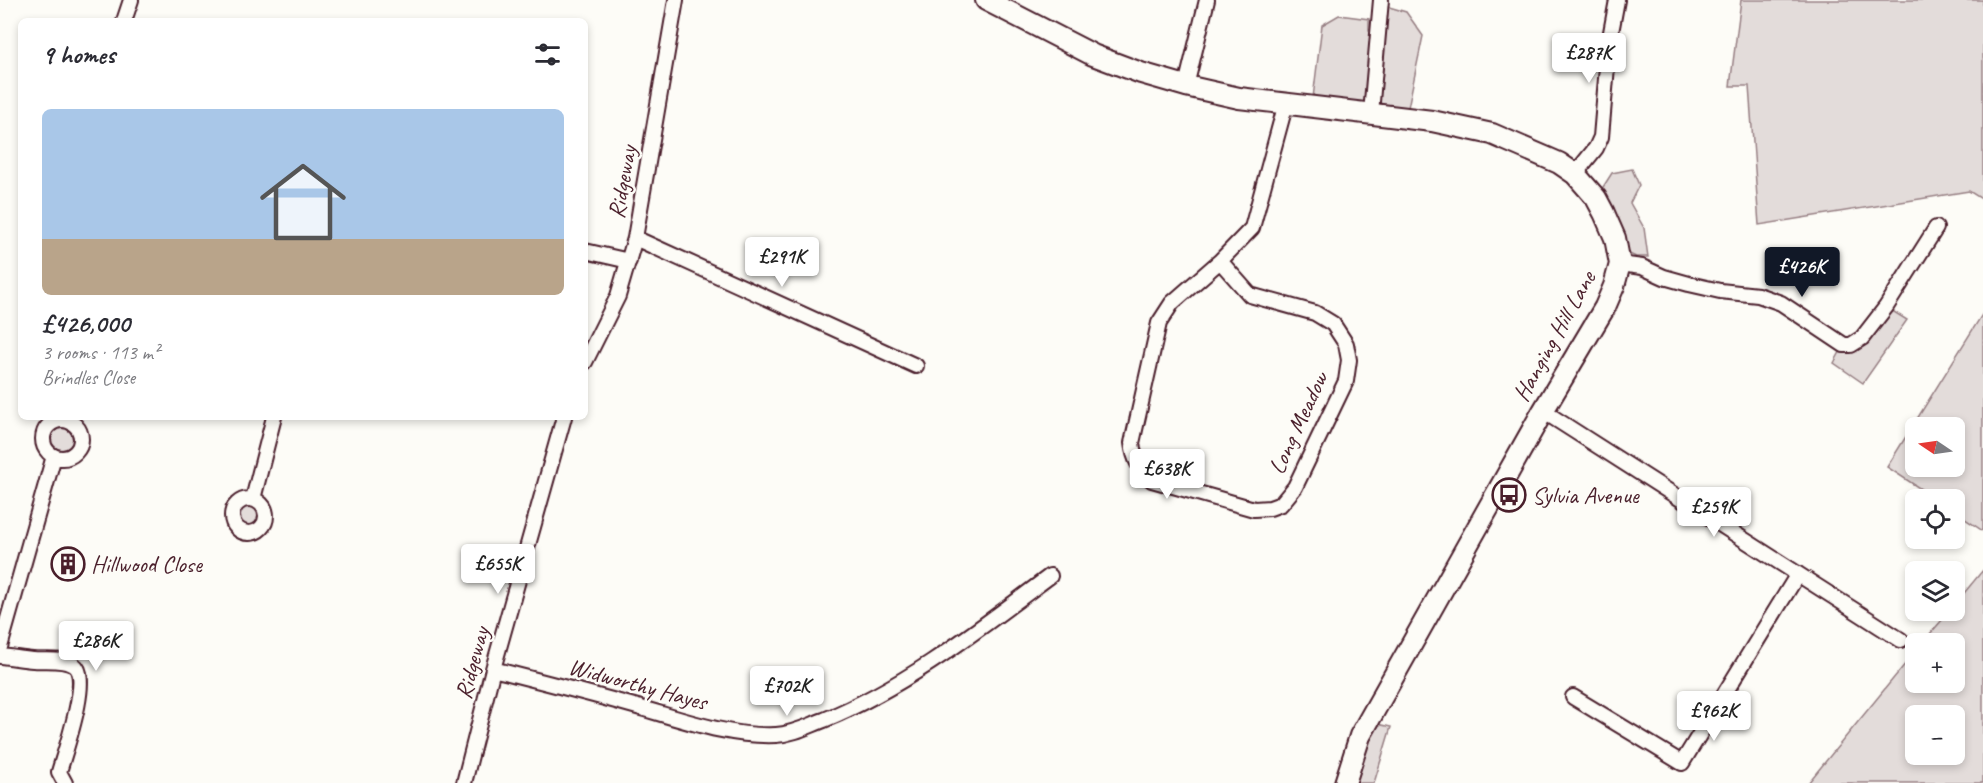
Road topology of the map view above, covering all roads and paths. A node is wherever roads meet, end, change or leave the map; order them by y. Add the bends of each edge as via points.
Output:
1 (130, 0) edge
2 (676, 0) edge
3 (986, 0) edge
4 (1207, 0) edge
5 (1381, 0) edge
6 (1617, 0) edge
7 (125, 18) edge
8 (1186, 86) junction
9 (1286, 103) junction
10 (1371, 113) junction
11 (1575, 174) junction
12 (1936, 228) dead end
13 (635, 238) junction
14 (588, 252) edge
15 (629, 261) junction
16 (1220, 261) junction
17 (1620, 264) junction
18 (588, 356) edge
19 (916, 366) dead end
20 (1543, 411) junction
21 (273, 420) edge
22 (563, 420) edge
23 (54, 456) dead end
24 (253, 499) dead end
25 (1798, 574) junction
26 (1050, 576) dead end
27 (1900, 640) dead end
28 (0, 647) edge
29 (0, 656) edge
30 (493, 669) junction
31 (1573, 697) dead end
32 (65, 783) edge
33 (464, 783) edge
34 (1345, 783) edge

1 - 7 street
2 - 13 street, Ridgeway
3 - 8 street, Hanging Hill Lane via 1093,55
4 - 8 street
5 - 10 street
6 - 11 street via 1601,137
8 - 9 street, Hanging Hill Lane
9 - 10 street, Hanging Hill Lane
9 - 16 street, Long Meadow via 1252,228
10 - 11 street, Hanging Hill Lane via 1492,134
11 - 17 street, Hanging Hill Lane via 1604,213 1617,244
12 - 17 street via 1886,307 1862,338 1851,345 1844,345 1781,303 1758,295 1689,284 1642,267
13 - 15 street, Ridgeway
13 - 19 street
14 - 15 street
15 - 18 street, Ridgeway via 618,296
16 - 16 street, Long Meadow via 1172,303 1159,323 1132,443 1134,455 1140,470 1152,480 1254,509 1270,508 1281,504 1295,488 1346,381 1346,344 1333,324 1315,313 1250,296
17 - 20 street, Hanging Hill Lane via 1605,307
20 - 25 street
20 - 34 street, Hanging Hill Lane via 1360,736
21 - 24 street
22 - 30 street, Ridgeway
23 - 28 street
25 - 27 street
25 - 31 street via 1682,763
26 - 30 street, Widworthy Hayes via 958,644 902,679 856,707 794,732 740,733 705,727
29 - 32 street via 63,661 79,671 80,691 59,772
30 - 33 street, Ridgeway

